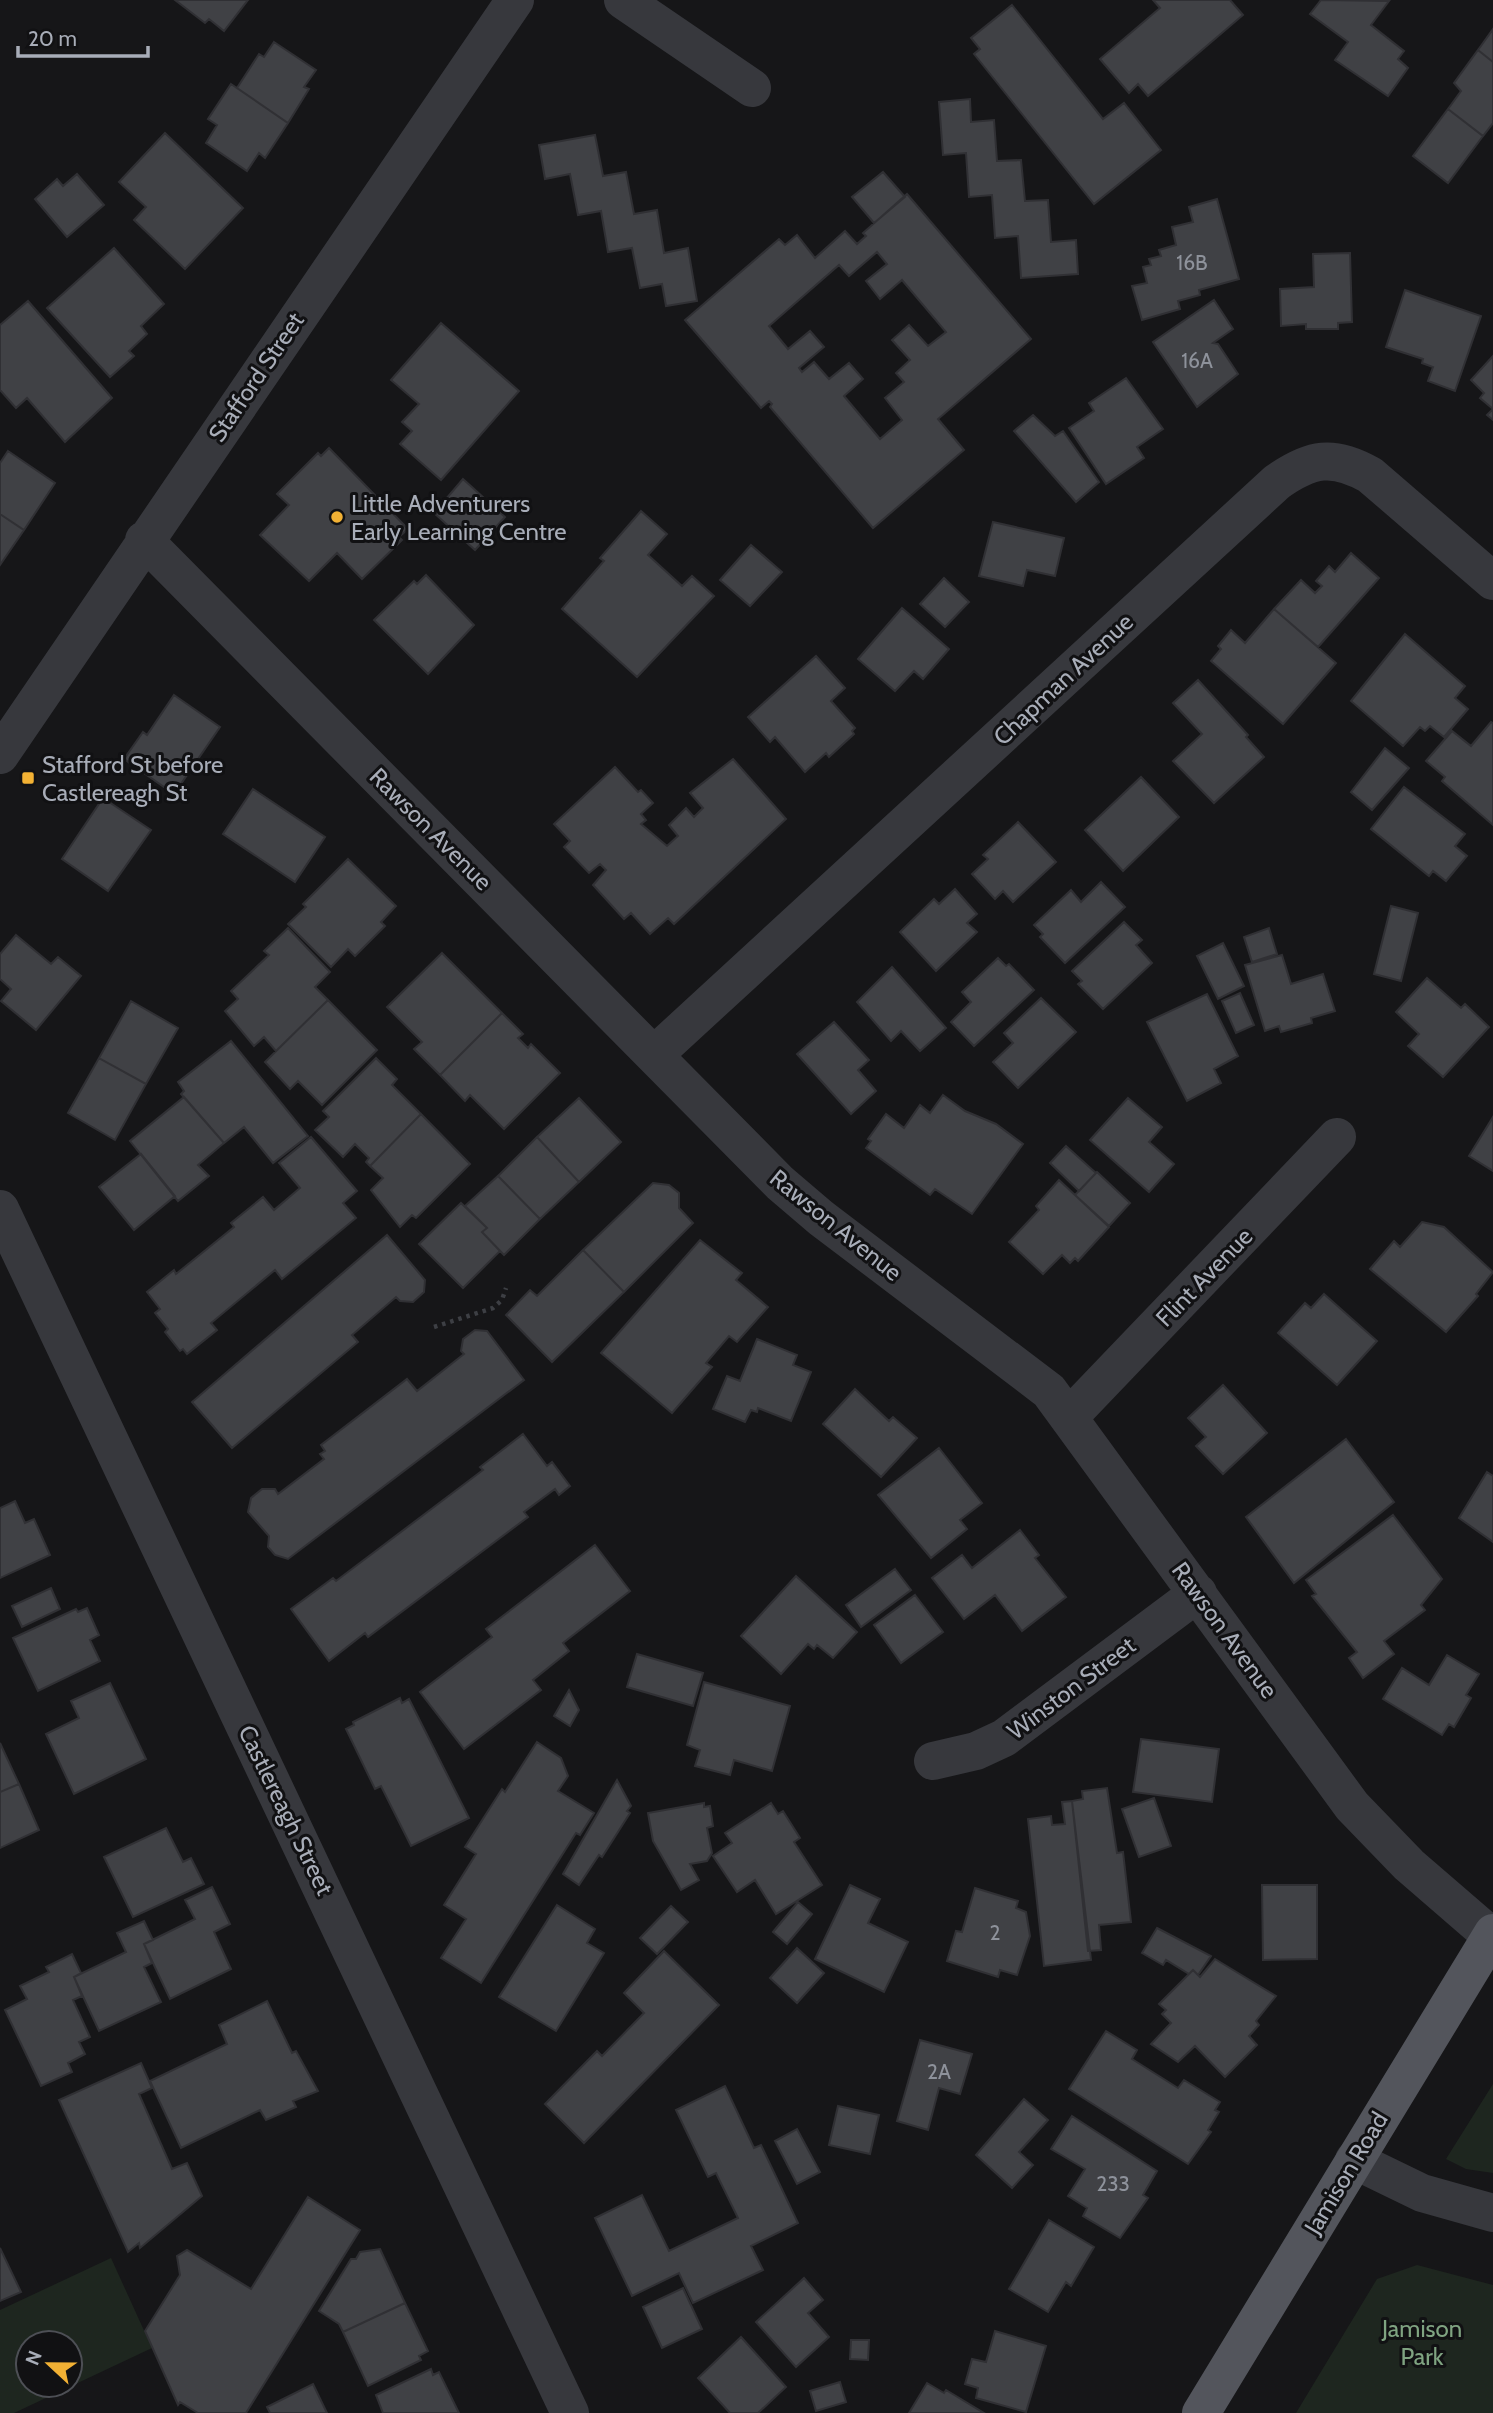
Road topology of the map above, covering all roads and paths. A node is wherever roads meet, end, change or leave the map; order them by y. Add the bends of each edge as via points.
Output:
1 (515, 0) edge
2 (622, 0) edge
3 (752, 88) dead end
4 (144, 540) junction
5 (1493, 581) edge
6 (0, 755) edge
7 (654, 1055) junction
8 (1338, 1137) dead end
9 (0, 1209) edge
10 (506, 1288) dead end
11 (434, 1327) dead end
12 (1070, 1416) junction
13 (1198, 1593) junction
14 (933, 1761) dead end
15 (1492, 1935) edge
16 (1354, 2160) junction
17 (1493, 2213) edge
18 (570, 2413) edge
19 (1200, 2413) edge

1 - 4 street, Stafford Street
2 - 3 street
4 - 6 street, Stafford Street
4 - 7 street, Rawson Avenue
5 - 7 street, Chapman Avenue via 1356,467 1327,460 1294,470
7 - 12 street, Rawson Avenue via 800,1201 1033,1377
8 - 12 street, Flint Avenue
9 - 18 street, Castlereagh Street
10 - 11 path via 493,1308
12 - 13 street, Rawson Avenue
13 - 14 street, Winston Street via 1004,1738 976,1751
13 - 15 street, Rawson Avenue via 1352,1806 1409,1865
15 - 16 main road, Jamison Road
16 - 17 street via 1422,2193
16 - 19 main road, Jamison Road

